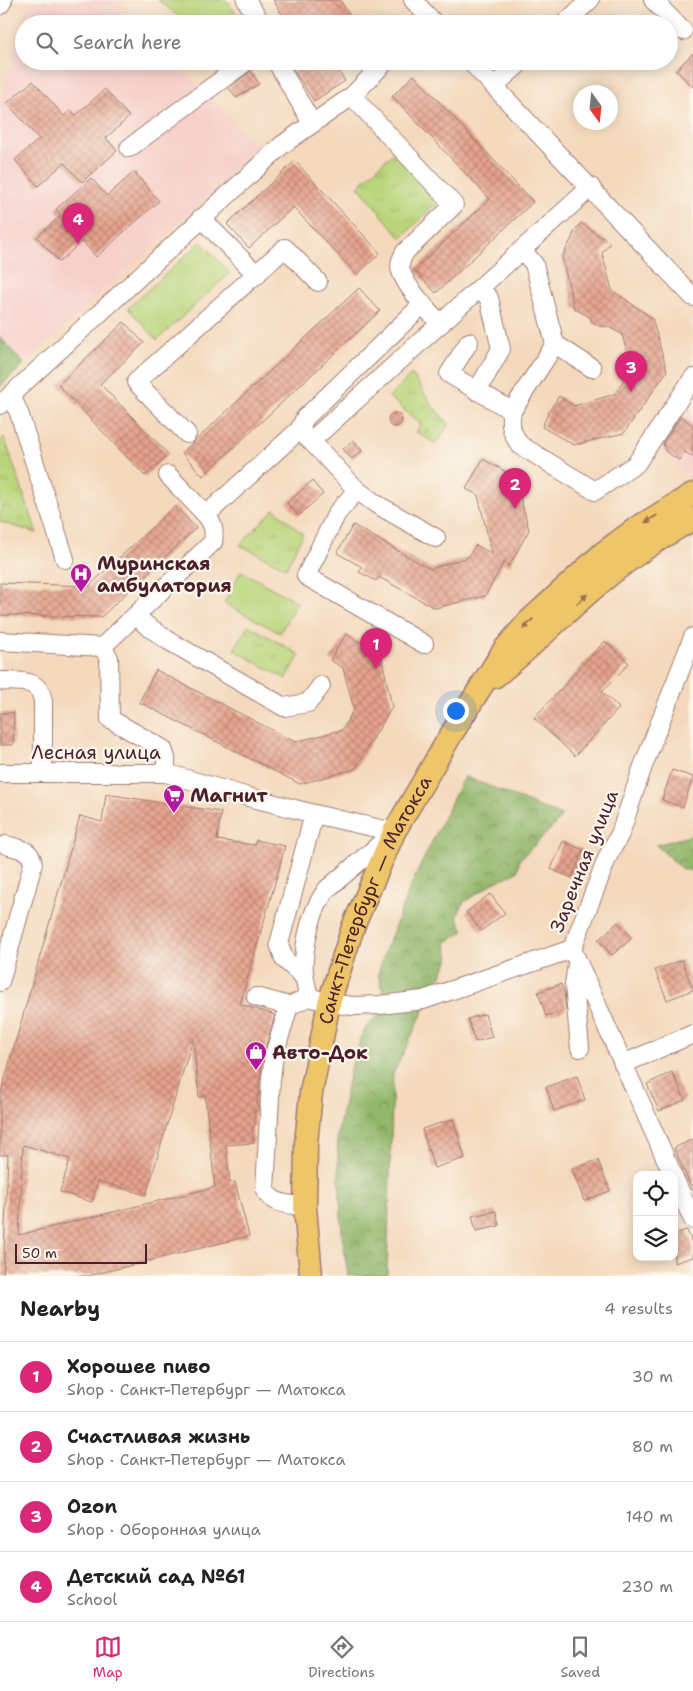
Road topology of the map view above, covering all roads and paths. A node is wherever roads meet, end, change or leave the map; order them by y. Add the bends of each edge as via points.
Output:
1 (3, 0) edge
2 (246, 0) edge
3 (413, 0) edge
4 (590, 0) edge
5 (653, 0) edge
6 (0, 5) edge
7 (256, 15) edge
8 (424, 15) edge
9 (574, 15) edge
10 (667, 15) edge
11 (678, 27) edge
12 (683, 32) dead end
13 (235, 70) edge
14 (280, 70) edge
15 (377, 70) edge
16 (479, 70) edge
17 (512, 70) edge
18 (494, 86) junction
19 (352, 96) junction
20 (312, 123) junction
21 (129, 148) dead end
22 (590, 187) junction
23 (202, 218) junction
24 (522, 250) junction
25 (256, 275) junction
26 (318, 282) dead end
27 (479, 289) junction
28 (693, 297) edge
29 (422, 305) junction
30 (441, 324) junction
31 (470, 342) dead end
32 (555, 344) junction
33 (592, 368) dead end
34 (693, 378) edge
35 (477, 391) junction
36 (6, 400) edge
37 (512, 411) junction
38 (188, 434) dead end
39 (305, 436) junction
40 (168, 475) dead end
41 (357, 490) junction
42 (693, 494) edge
43 (206, 515) junction
44 (693, 519) edge
45 (436, 538) dead end
46 (65, 559) dead end
47 (136, 615) junction
48 (693, 636) edge
49 (0, 641) edge
50 (424, 644) dead end
51 (102, 648) junction
52 (0, 680) edge
53 (321, 686) dead end
54 (480, 689) junction
55 (0, 773) edge
56 (43, 773) junction
57 (166, 773) junction
58 (314, 814) junction
59 (394, 832) junction
60 (6, 845) dead end
61 (575, 957) junction
62 (304, 977) junction
63 (0, 982) edge
64 (256, 997) dead end
65 (319, 1000) junction
66 (289, 1006) junction
67 (693, 1034) edge
68 (580, 1048) dead end
69 (623, 1064) junction
70 (672, 1171) edge
71 (678, 1185) edge
72 (305, 1206) junction
73 (693, 1220) edge
74 (311, 1276) edge

1 - 6 street
2 - 7 street
3 - 8 street
4 - 9 street
5 - 10 street
11 - 12 street
13 - 21 street
14 - 20 street
15 - 19 street
16 - 18 street
17 - 18 street
18 - 22 street
19 - 20 street
19 - 29 street via 454,205 401,258 400,268 404,277
20 - 23 street via 282,145
22 - 24 street
22 - 28 street
23 - 25 street
23 - 36 street
24 - 27 street
24 - 32 street via 534,264
25 - 26 street via 285,248
25 - 38 street via 136,382
27 - 30 street
27 - 35 street via 489,298 501,349
29 - 30 street
29 - 39 street via 304,418
30 - 39 street
31 - 35 street via 449,374
32 - 33 street
32 - 37 street
34 - 37 street via 636,464 595,491 520,445 513,436
35 - 37 street
36 - 46 street via 19,413
39 - 41 street
39 - 43 street
40 - 43 street
41 - 45 street
41 - 50 street via 336,513 306,576
42 -> 54 main road, Санкт-Петербург — Матокса via 634,530 595,560 528,622 504,650
43 - 47 street via 212,522 213,542
54 -> 44 main road, Санкт-Петербург — Матокса via 517,660 616,570
47 - 51 street
47 - 53 street via 169,641 284,707 308,703
48 - 61 street, Заречная улица via 620,834 608,856
49 - 51 street
51 - 57 street via 109,658 110,719 163,749
52 - 56 street via 31,683 42,692
54 - 59 main road, Санкт-Петербург — Матокса
55 - 56 street, Лесная улица
56 - 57 street, Лесная улица
57 - 58 street, Лесная улица
58 - 59 street, Лесная улица
58 - 62 street via 279,944 284,958
59 - 62 street via 327,889 319,901 304,959
59 - 65 main road, Санкт-Петербург — Матокса
60 - 63 street via 26,851 32,856 33,864
61 - 65 street, Заречная улица via 423,1000 371,1006
61 - 68 street via 574,985
61 - 69 street
62 - 65 street
64 - 66 street
65 - 66 street
65 - 72 main road, Санкт-Петербург — Матокса via 306,1144
66 - 72 street via 271,1078 265,1190 273,1200
67 - 69 street
69 - 70 street
71 - 73 street
72 - 74 main road, Санкт-Петербург — Матокса

